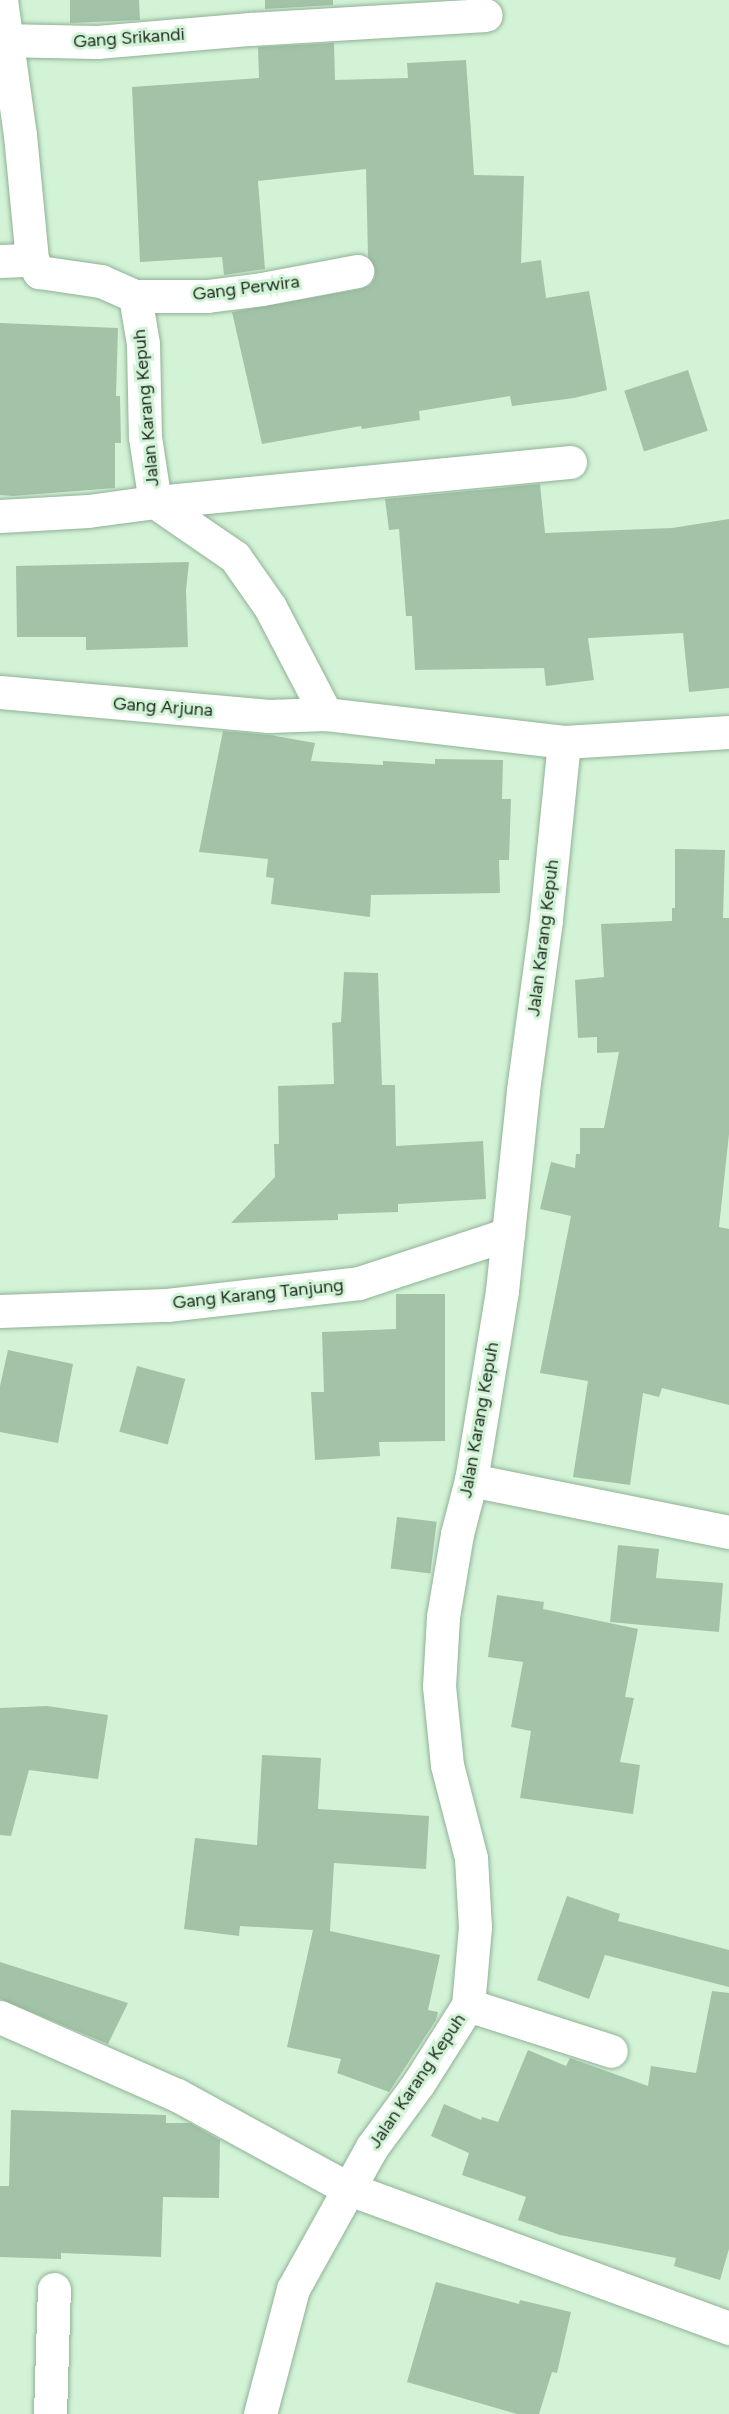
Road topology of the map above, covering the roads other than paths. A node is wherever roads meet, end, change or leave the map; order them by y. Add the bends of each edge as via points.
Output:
1 (1, 0) edge
2 (486, 15) dead end
3 (3, 40) edge
4 (32, 260) junction
5 (0, 261) edge
6 (357, 271) dead end
7 (135, 296) junction
8 (570, 462) dead end
9 (154, 502) junction
10 (0, 516) edge
11 (0, 692) edge
12 (326, 714) junction
13 (729, 732) edge
14 (564, 742) junction
15 (507, 1234) junction
16 (0, 1311) edge
17 (471, 1480) junction
18 (729, 1532) edge
19 (468, 2006) junction
20 (0, 2017) edge
21 (610, 2051) dead end
22 (349, 2189) junction
23 (54, 2289) dead end
24 (729, 2328) edge
25 (50, 2414) edge
26 (260, 2414) edge

1 - 3 street
2 - 3 street, Gang Srikandi via 97,42
3 - 4 street via 20,135
4 - 5 street
4 - 7 street via 39,272 101,281
6 - 7 street, Gang Perwira via 207,296
7 - 9 street, Jalan Karang Kepuh
8 - 9 street
9 - 10 street
9 - 12 street, Jalan Karang Kepuh via 235,557 270,607
11 - 12 street, Gang Arjuna via 269,716
12 - 14 street
13 - 14 street
14 - 15 street, Jalan Karang Kepuh
15 - 16 street, Gang Karang Tanjung via 359,1283 167,1305
15 - 17 street, Jalan Karang Kepuh via 502,1291
17 - 18 street
17 - 19 street, Jalan Karang Kepuh via 443,1617 440,1686 447,1765 471,1858 475,1927
19 - 21 street
19 - 22 street, Jalan Karang Kepuh via 372,2146
20 - 22 street via 177,2095
22 - 24 street
22 - 26 street, Jalan Karang Kepuh via 293,2289
23 - 25 street

